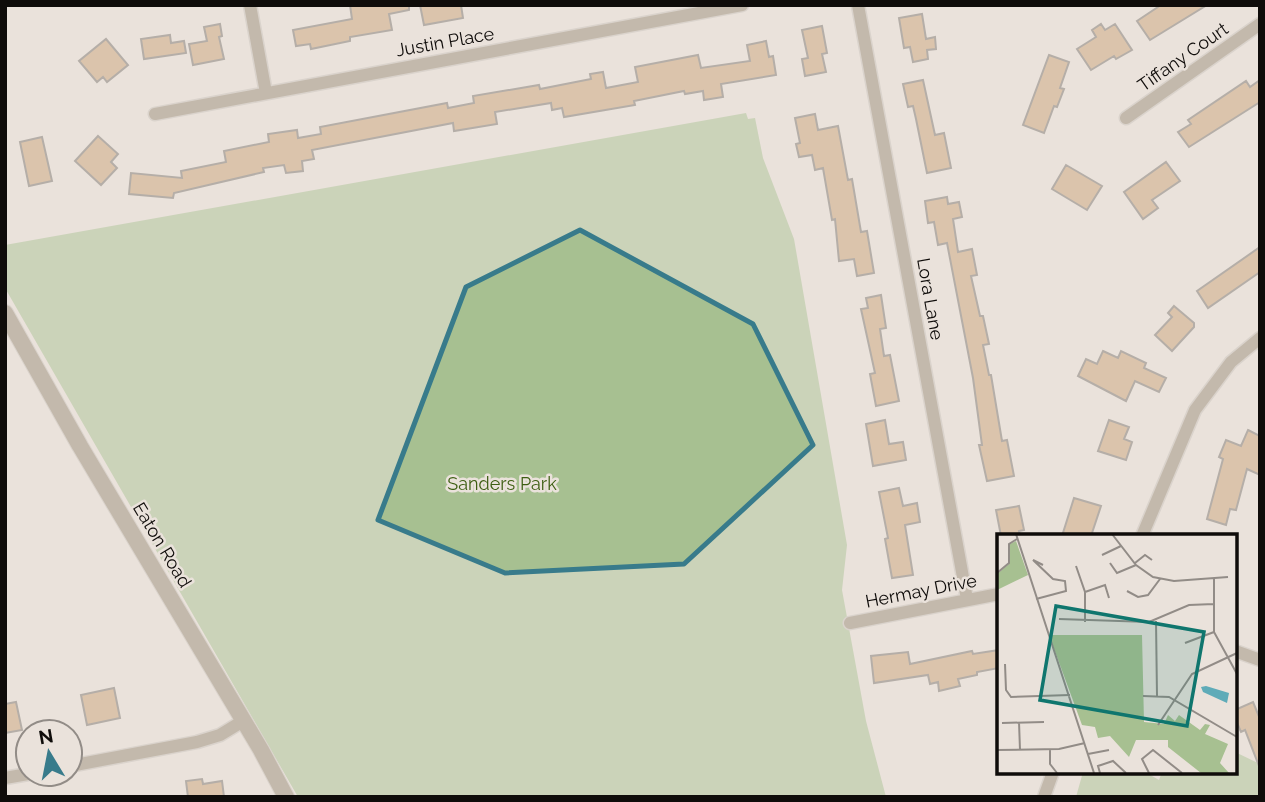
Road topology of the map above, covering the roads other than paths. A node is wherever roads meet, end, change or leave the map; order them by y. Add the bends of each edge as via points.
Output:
1 (250, 5) edge
2 (742, 5) edge
3 (858, 5) edge
4 (1260, 24) edge
5 (266, 93) junction
6 (155, 114) dead end
7 (1126, 118) dead end
8 (5, 313) edge
9 (1260, 338) edge
10 (1143, 534) edge
11 (997, 594) edge
12 (967, 599) junction
13 (850, 623) dead end
14 (1237, 652) edge
15 (1260, 660) edge
16 (243, 722) junction
17 (84, 763) edge
18 (1052, 774) edge
19 (286, 797) edge
20 (1044, 797) edge

1 - 5 street
2 - 5 street, Justin Place
3 - 12 street, Lora Lane
4 - 7 street, Tiffany Court
5 - 6 street, Justin Place
8 - 16 street, Eaton Road
9 - 10 street via 1231,362 1195,410
11 - 12 street, Hermay Drive
12 - 13 street, Hermay Drive
14 - 15 street
16 - 17 street via 197,741
16 - 19 street, Eaton Road
18 - 20 street

